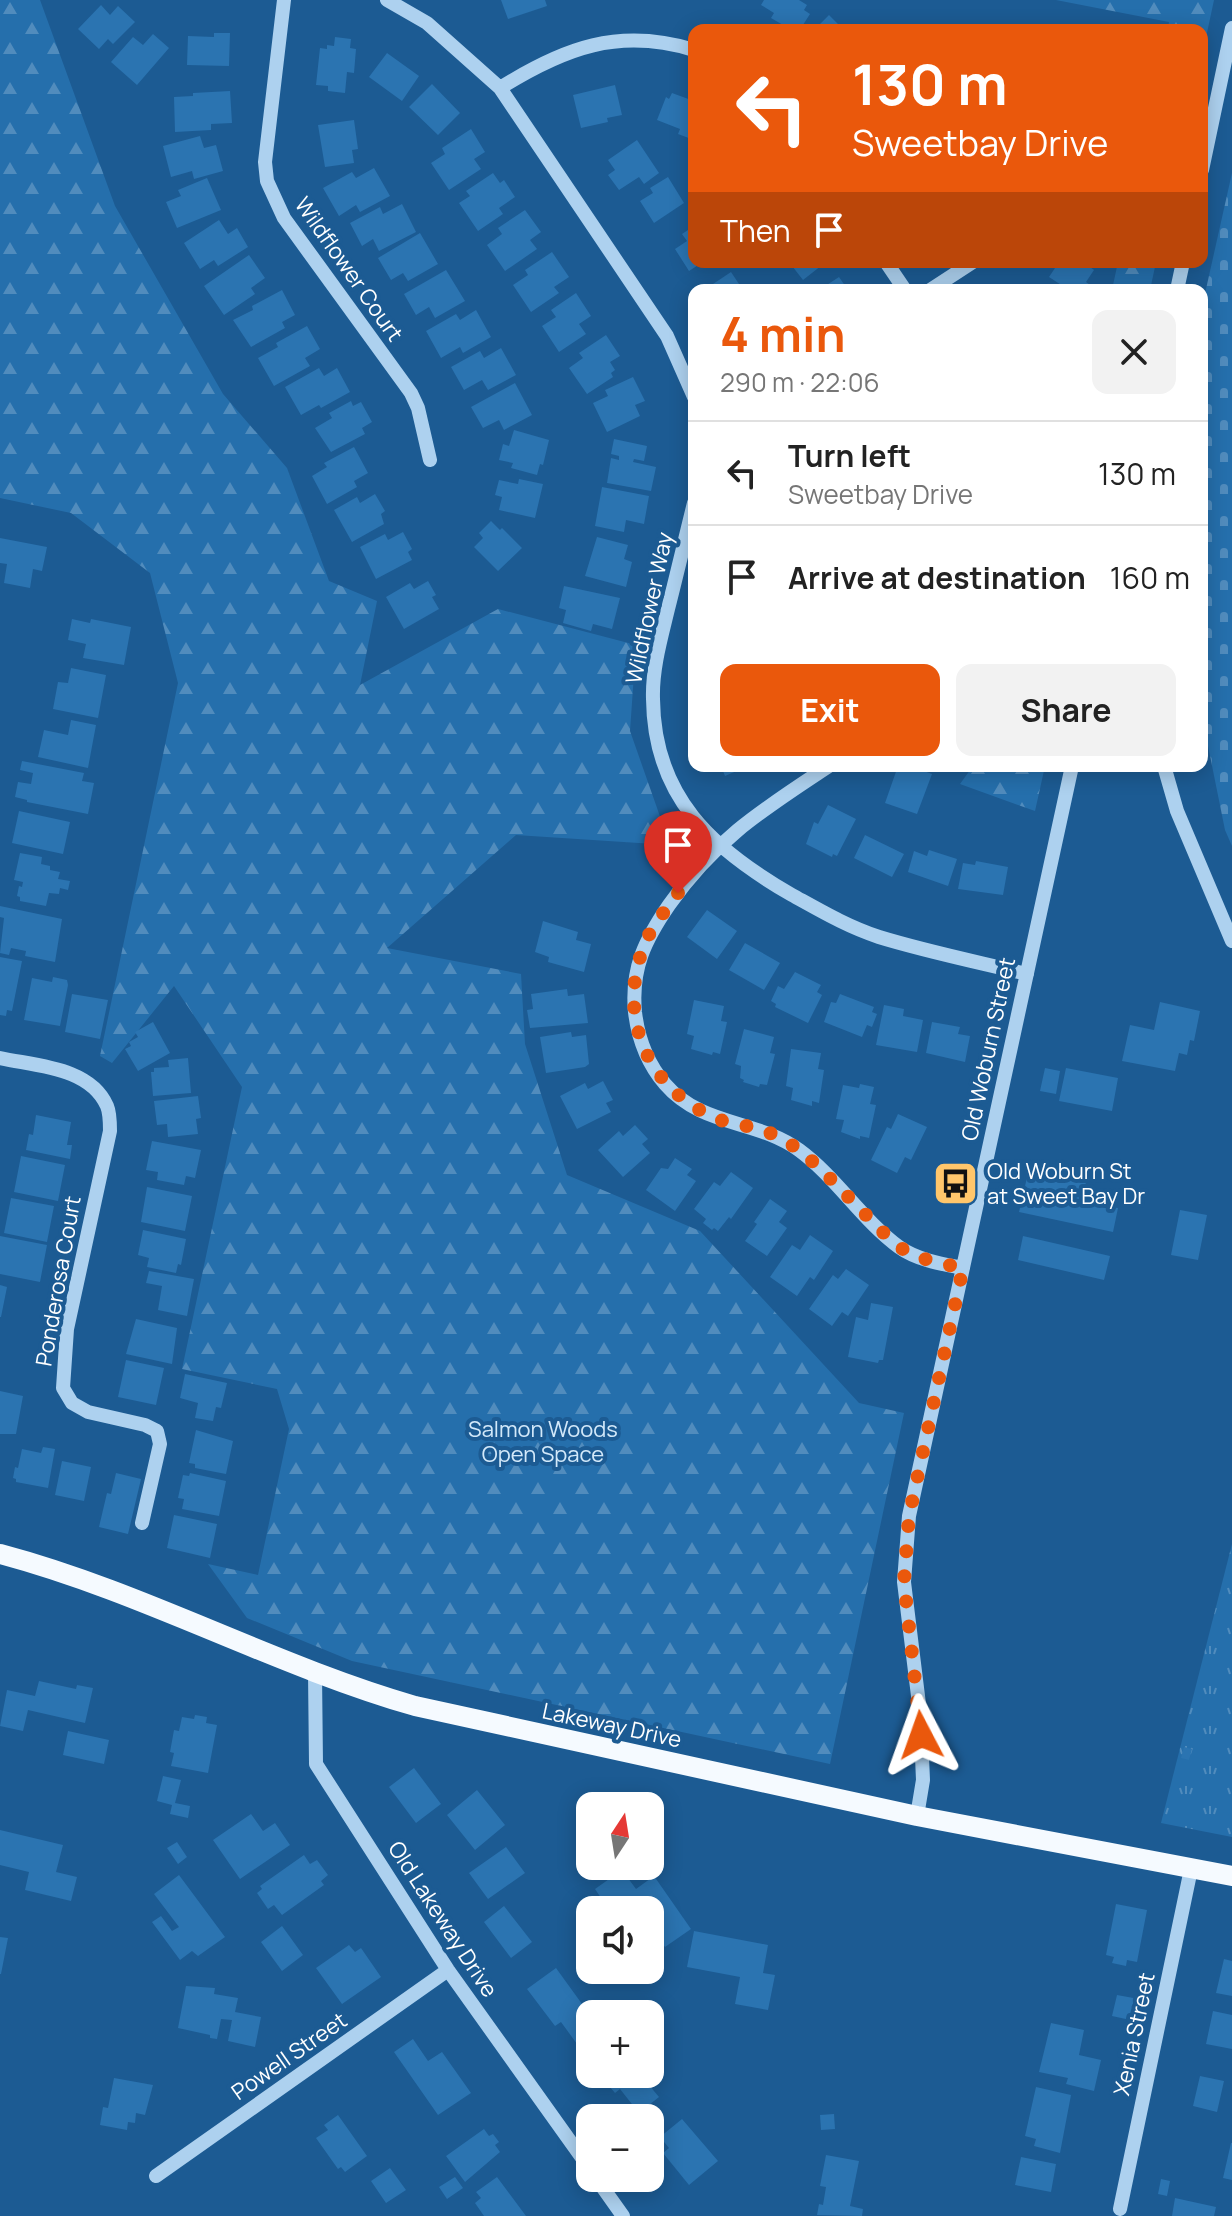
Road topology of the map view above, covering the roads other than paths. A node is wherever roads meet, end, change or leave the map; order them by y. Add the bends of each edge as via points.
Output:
1 (284, 0) edge
2 (387, 0) edge
3 (1232, 28) edge
4 (688, 48) edge
5 (500, 88) junction
6 (1208, 142) edge
7 (964, 268) edge
8 (939, 284) edge
9 (688, 383) edge
10 (430, 460) dead end
11 (688, 528) edge
12 (820, 772) edge
13 (1071, 772) edge
14 (1166, 772) edge
15 (718, 846) junction
16 (1232, 941) edge
17 (1027, 974) junction
18 (0, 1058) edge
19 (963, 1268) junction
20 (142, 1523) dead end
21 (0, 1554) edge
22 (315, 1673) junction
23 (917, 1816) junction
24 (1191, 1869) junction
25 (1232, 1876) edge
26 (448, 1970) junction
27 (576, 2149) edge
28 (156, 2176) dead end
29 (606, 2192) edge
30 (1120, 2209) dead end
31 (623, 2216) edge

1 - 10 street, Wildflower Court via 267,181 284,218 411,393
2 - 5 street via 427,23
3 - 6 street
4 - 5 street via 623,40 580,47 540,63
5 - 9 street via 667,336
7 - 8 street
11 - 15 street, Wildflower Way via 659,649 654,731 678,798
12 - 15 street
13 - 17 street, Old Woburn Street
14 - 16 street
15 - 17 street, Wildflower Way via 838,921 903,944
15 - 19 street via 692,872 648,935 640,957 633,993 637,1031 648,1059 690,1106 778,1136 802,1152 899,1247
17 - 19 street, Old Woburn Street
18 - 20 street, Ponderosa Court via 74,1074 95,1088 108,1108 110,1131 67,1329 63,1388 72,1403 88,1412 157,1431 160,1444
19 - 23 street, Old Woburn Street via 905,1548 904,1582 920,1712 923,1780
21 - 22 main road, Lakeway Drive via 89,1581
22 - 23 main road, Lakeway Drive via 415,1706
22 - 26 street, Old Lakeway Drive via 316,1764
23 - 24 main road, Lakeway Drive
24 - 25 main road, Lakeway Drive
24 - 30 street, Xenia Street
26 - 27 street, Old Lakeway Drive
26 - 28 street, Powell Street
29 - 31 street

